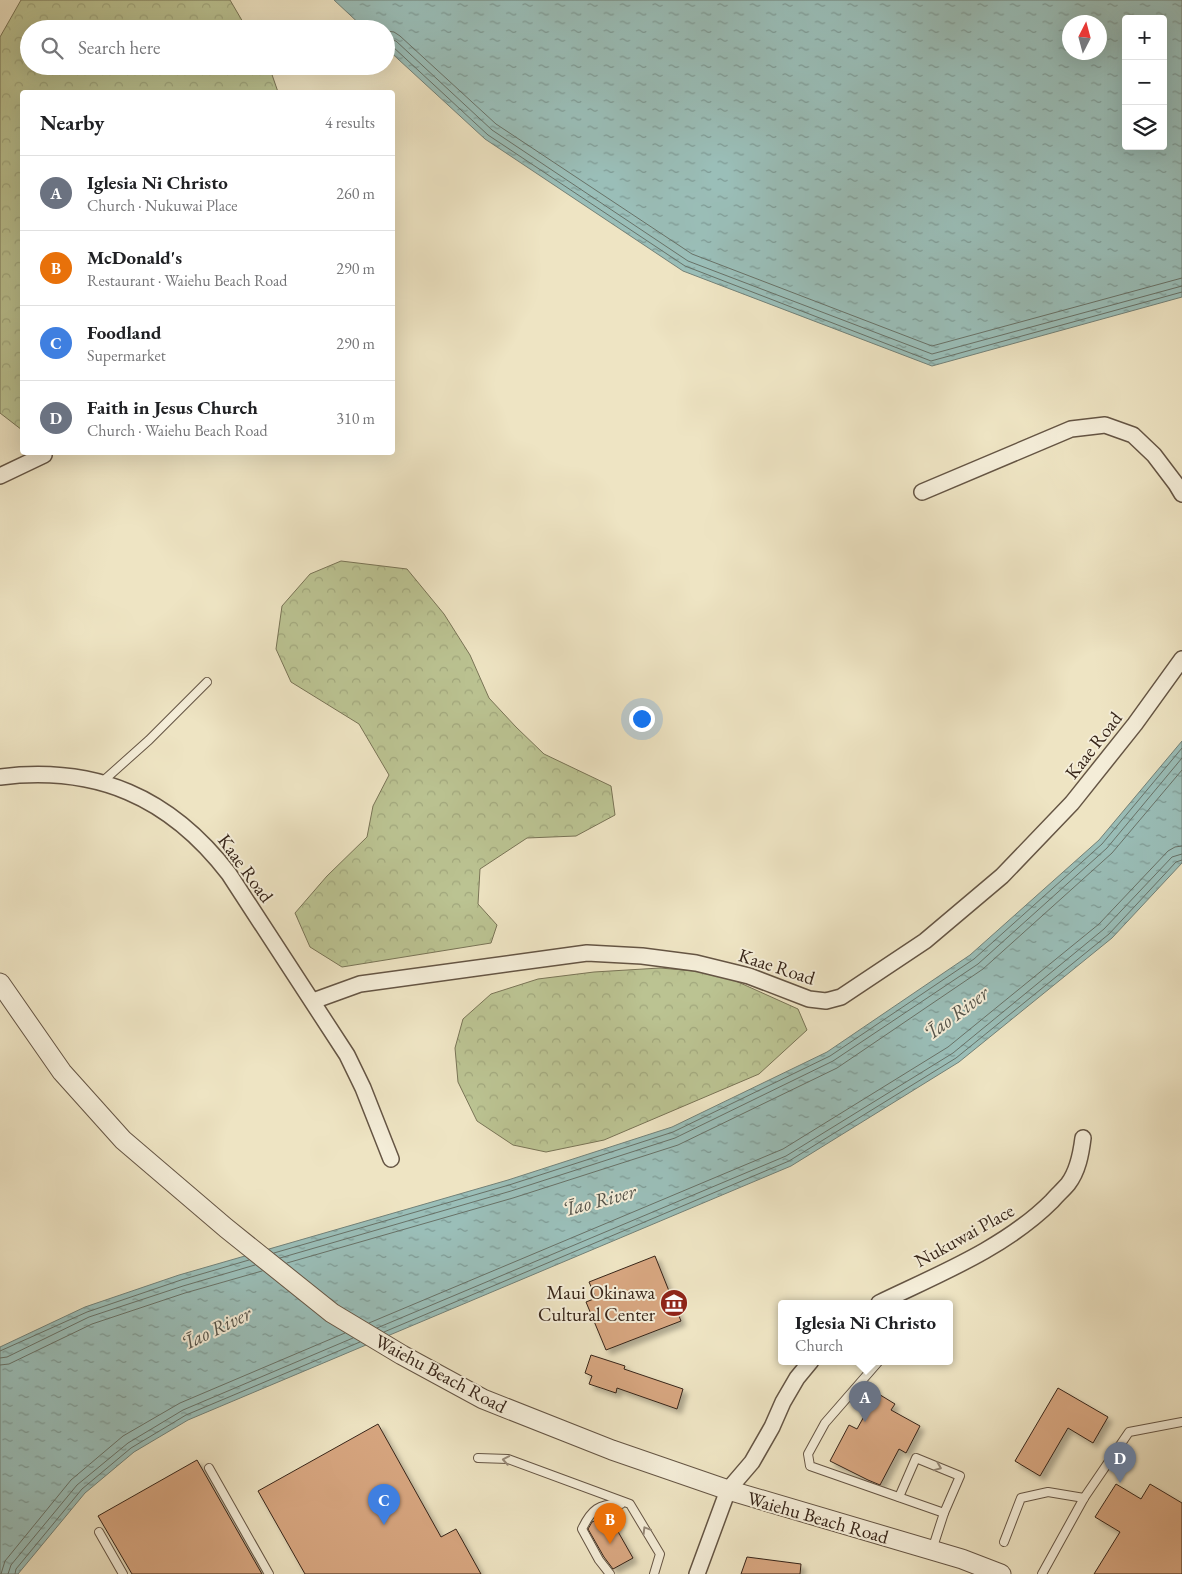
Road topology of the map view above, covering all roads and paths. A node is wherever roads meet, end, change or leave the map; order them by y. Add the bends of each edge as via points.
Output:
1 (44, 455) dead end
2 (0, 476) edge
3 (922, 492) dead end
4 (1182, 494) edge
5 (1182, 659) edge
6 (207, 682) dead end
7 (0, 777) edge
8 (102, 782) junction
9 (0, 982) edge
10 (313, 1001) junction
11 (1083, 1138) dead end
12 (391, 1159) dead end
13 (887, 1300) edge
14 (808, 1365) edge
15 (876, 1365) edge
16 (1182, 1422) edge
17 (478, 1458) dead end
18 (209, 1468) dead end
19 (728, 1490) junction
20 (899, 1498) junction
21 (1084, 1498) junction
22 (630, 1504) junction
23 (944, 1514) junction
24 (99, 1532) dead end
25 (1004, 1542) dead end
26 (932, 1550) junction
27 (123, 1574) edge
28 (269, 1574) edge
29 (610, 1574) edge
30 (654, 1574) edge
31 (698, 1574) edge
32 (1000, 1574) edge
33 (1042, 1574) edge

1 - 2 street
3 - 4 street via 1071,429 1105,425 1133,435 1154,455
5 - 10 street, Kaae Road via 1072,804 1002,876 925,941 841,997 826,1002 809,999 749,976 696,963 587,953 360,984
6 - 8 lane
7 - 8 street, Kaae Road via 50,774
8 - 10 street, Kaae Road via 159,808 213,853
9 - 19 street, Waiehu Beach Road via 62,1072 123,1140 332,1313 483,1399 575,1436
10 - 12 street, Kaae Road via 363,1088
11 - 13 street, Nukuwai Place via 1078,1163 1068,1185 1044,1209 990,1248
14 - 19 street via 783,1402 752,1462
15 - 20 lane via 825,1423 808,1454 810,1466
16 - 21 lane via 1129,1432
22 -> 17 lane via 508,1459
18 - 28 lane
19 - 26 street, Waiehu Beach Road
19 - 31 street
20 - 23 lane
20 -> 23 lane via 916,1458 960,1476
21 - 25 lane via 1048,1492 1021,1498
21 - 33 lane
22 - 29 lane via 607,1503 589,1514 582,1529
30 -> 22 lane via 660,1554
23 - 26 lane
24 - 27 lane
26 - 32 street, Waiehu Beach Road

